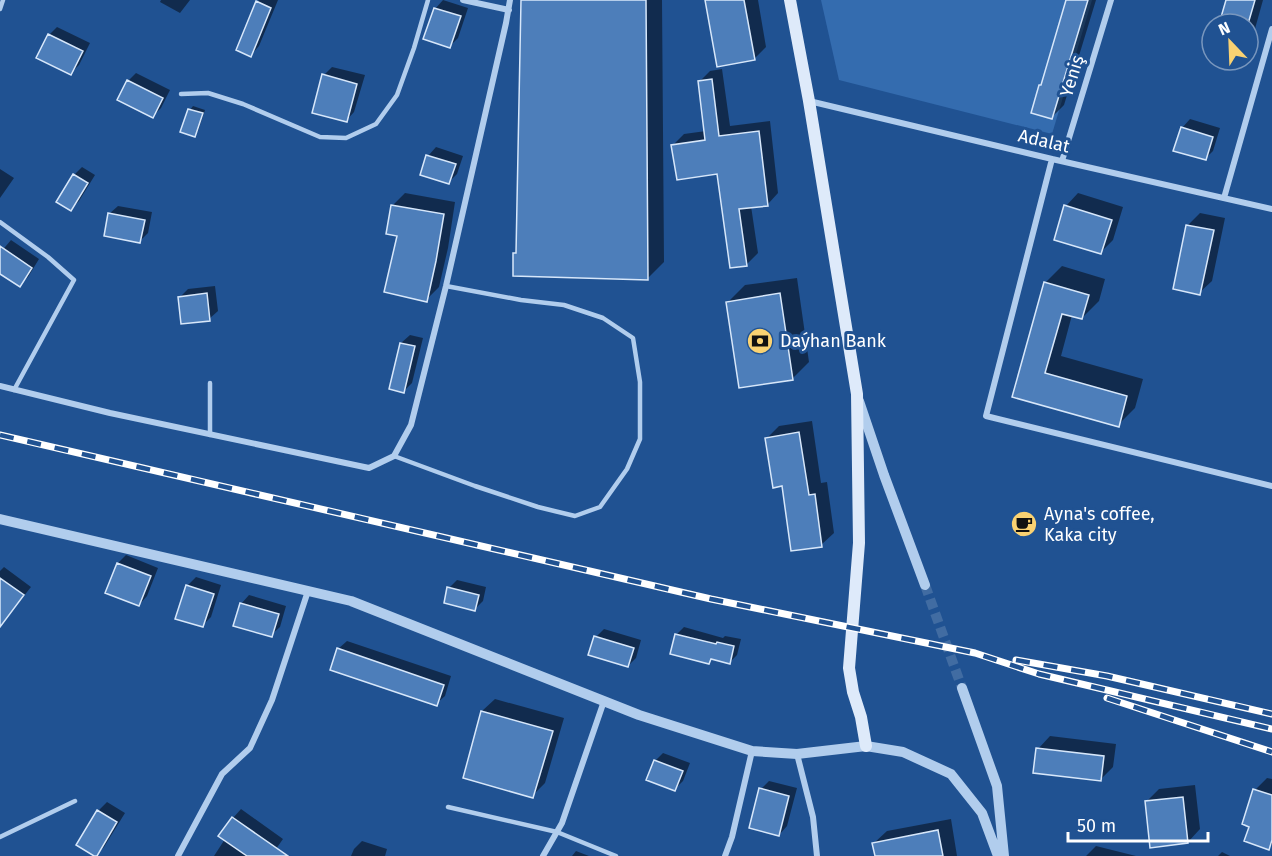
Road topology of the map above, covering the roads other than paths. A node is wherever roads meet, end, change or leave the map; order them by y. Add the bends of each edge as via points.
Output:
1 (3, 0) edge
2 (428, 0) edge
3 (463, 0) edge
4 (510, 0) edge
5 (790, 0) edge
6 (1111, 0) edge
7 (0, 9) edge
8 (509, 10) junction
9 (1272, 29) edge
10 (181, 94) dead end
11 (809, 101) junction
12 (1052, 159) junction
13 (1062, 161) junction
14 (1224, 198) junction
15 (1272, 209) edge
16 (0, 222) edge
17 (446, 286) junction
18 (210, 383) dead end
19 (0, 386) edge
20 (14, 390) junction
21 (857, 394) junction
22 (210, 435) junction
23 (394, 456) junction
24 (1272, 486) edge
25 (0, 519) edge
26 (925, 585) tunnel mouth
27 (308, 591) junction
28 (962, 688) tunnel mouth
29 (604, 702) junction
30 (866, 746) junction
31 (752, 751) junction
32 (797, 754) junction
33 (75, 801) dead end
34 (448, 807) dead end
35 (557, 832) junction
36 (0, 837) edge
37 (178, 856) edge
38 (543, 856) edge
39 (616, 856) edge
40 (725, 856) edge
41 (816, 856) edge
42 (998, 856) edge
43 (1004, 856) edge

1 - 7 lane
2 - 10 lane via 397,95 376,124 346,138 320,137 208,93
3 - 8 street
4 - 8 street
5 - 11 main road
6 - 13 street, Yeniş
8 - 17 street
9 - 14 street
11 - 12 street, Adalat
11 - 21 main road
12 - 13 street, Adalat
12 - 24 street via 986,416
13 - 14 street, Adalat
14 - 15 street, Adalat
16 - 20 lane via 74,280
17 - 23 street via 411,425
17 - 23 lane via 564,305 603,318 633,338 640,382 640,439 627,469 600,507 575,516 538,507
18 - 22 lane
19 - 20 street
20 - 22 street
21 - 26 street
21 - 30 main road via 859,543 849,668
22 - 23 street via 369,468
25 - 27 street
27 - 29 street via 351,601
27 - 37 street via 272,700 250,748 222,774
28 - 43 street via 997,786
29 - 31 street
29 - 35 street
30 - 32 street
30 - 42 street via 903,752 951,774 982,813
31 - 32 street
31 - 40 street
32 - 41 street via 813,817
33 - 36 lane
34 - 35 lane
35 - 38 street
35 - 39 lane

